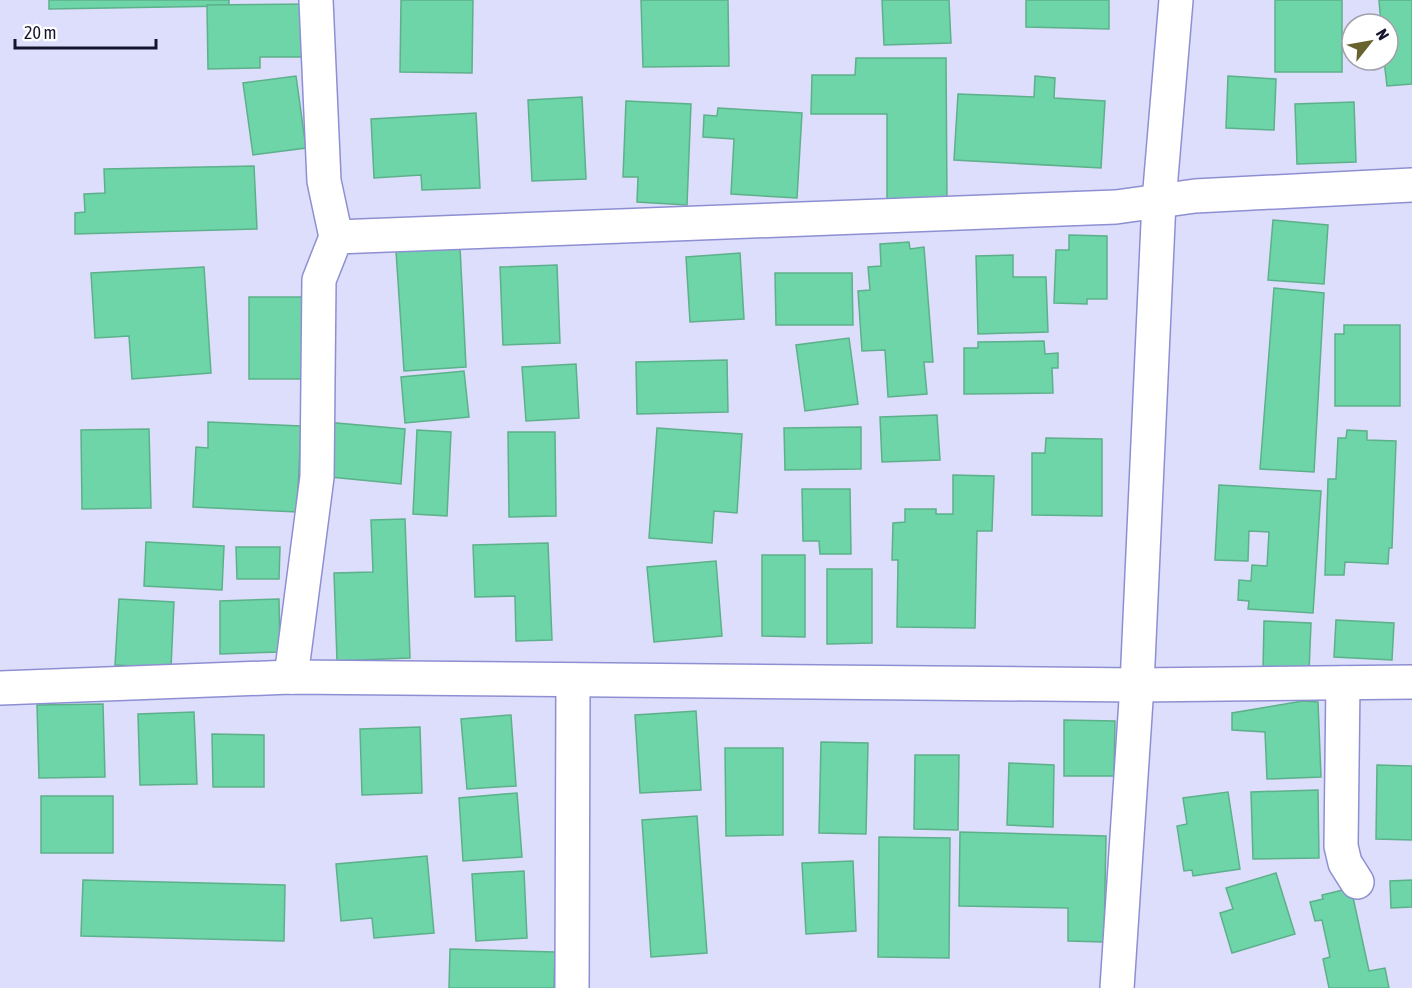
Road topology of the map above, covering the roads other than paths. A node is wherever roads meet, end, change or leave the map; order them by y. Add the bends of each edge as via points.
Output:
1 (316, 0) edge
2 (1176, 0) edge
3 (1412, 185) edge
4 (1159, 201) junction
5 (336, 237) junction
6 (291, 677) junction
7 (573, 680) junction
8 (1412, 682) edge
9 (1343, 683) junction
10 (1137, 685) junction
11 (0, 688) edge
12 (1357, 882) dead end
13 (572, 988) edge
14 (1117, 988) edge

1 - 5 street via 324,181
2 - 4 street
3 - 4 street
4 - 5 street via 1116,207
4 - 10 street
5 - 6 street via 319,280 317,477
6 - 7 street
6 - 11 street
7 - 10 street
7 - 13 street
8 - 9 street
9 - 10 street
9 - 12 street via 1341,846 1345,863
10 - 14 street

